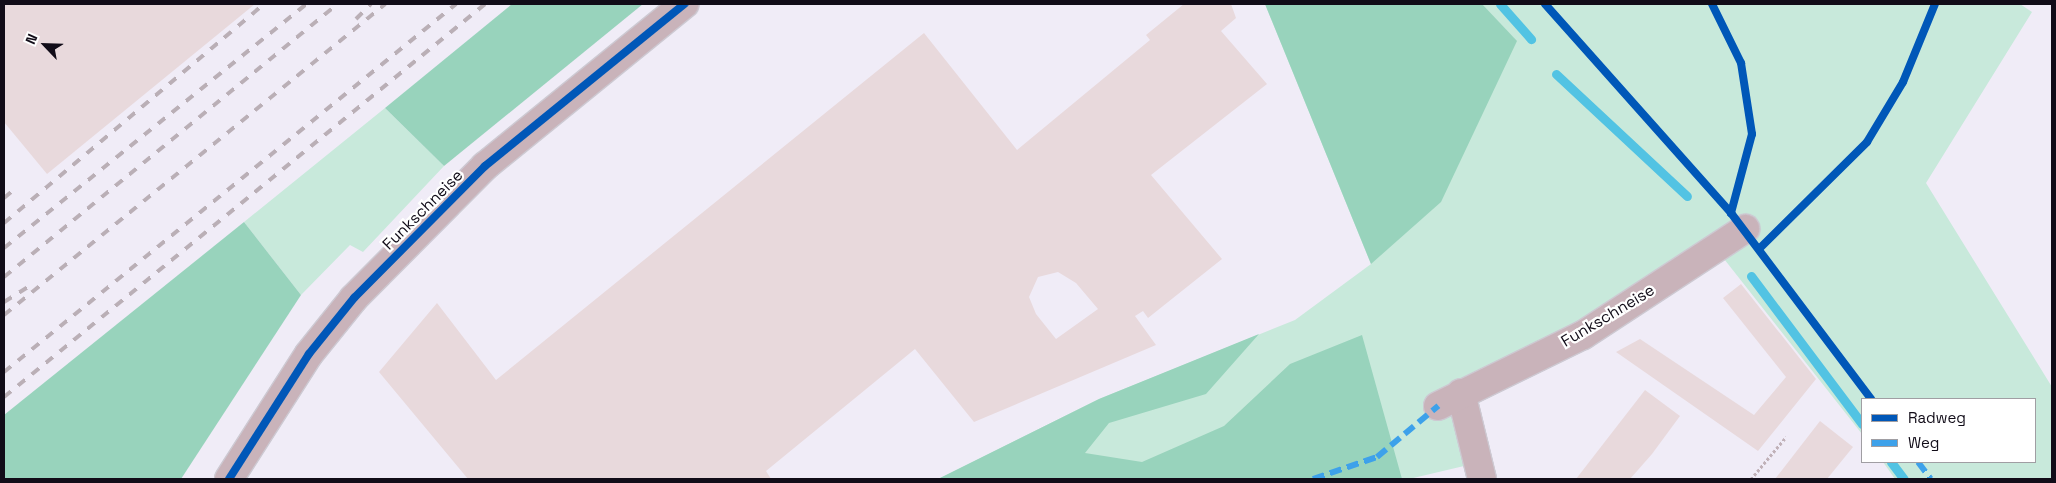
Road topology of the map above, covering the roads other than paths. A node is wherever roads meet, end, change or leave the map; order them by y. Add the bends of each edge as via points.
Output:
1 (684, 4) edge
2 (1745, 229) dead end
3 (229, 479) edge
4 (1482, 479) edge

1 - 3 street, Funkschneise via 485,166 354,298 309,354
2 - 4 street, Funkschneise via 1583,335 1450,399

